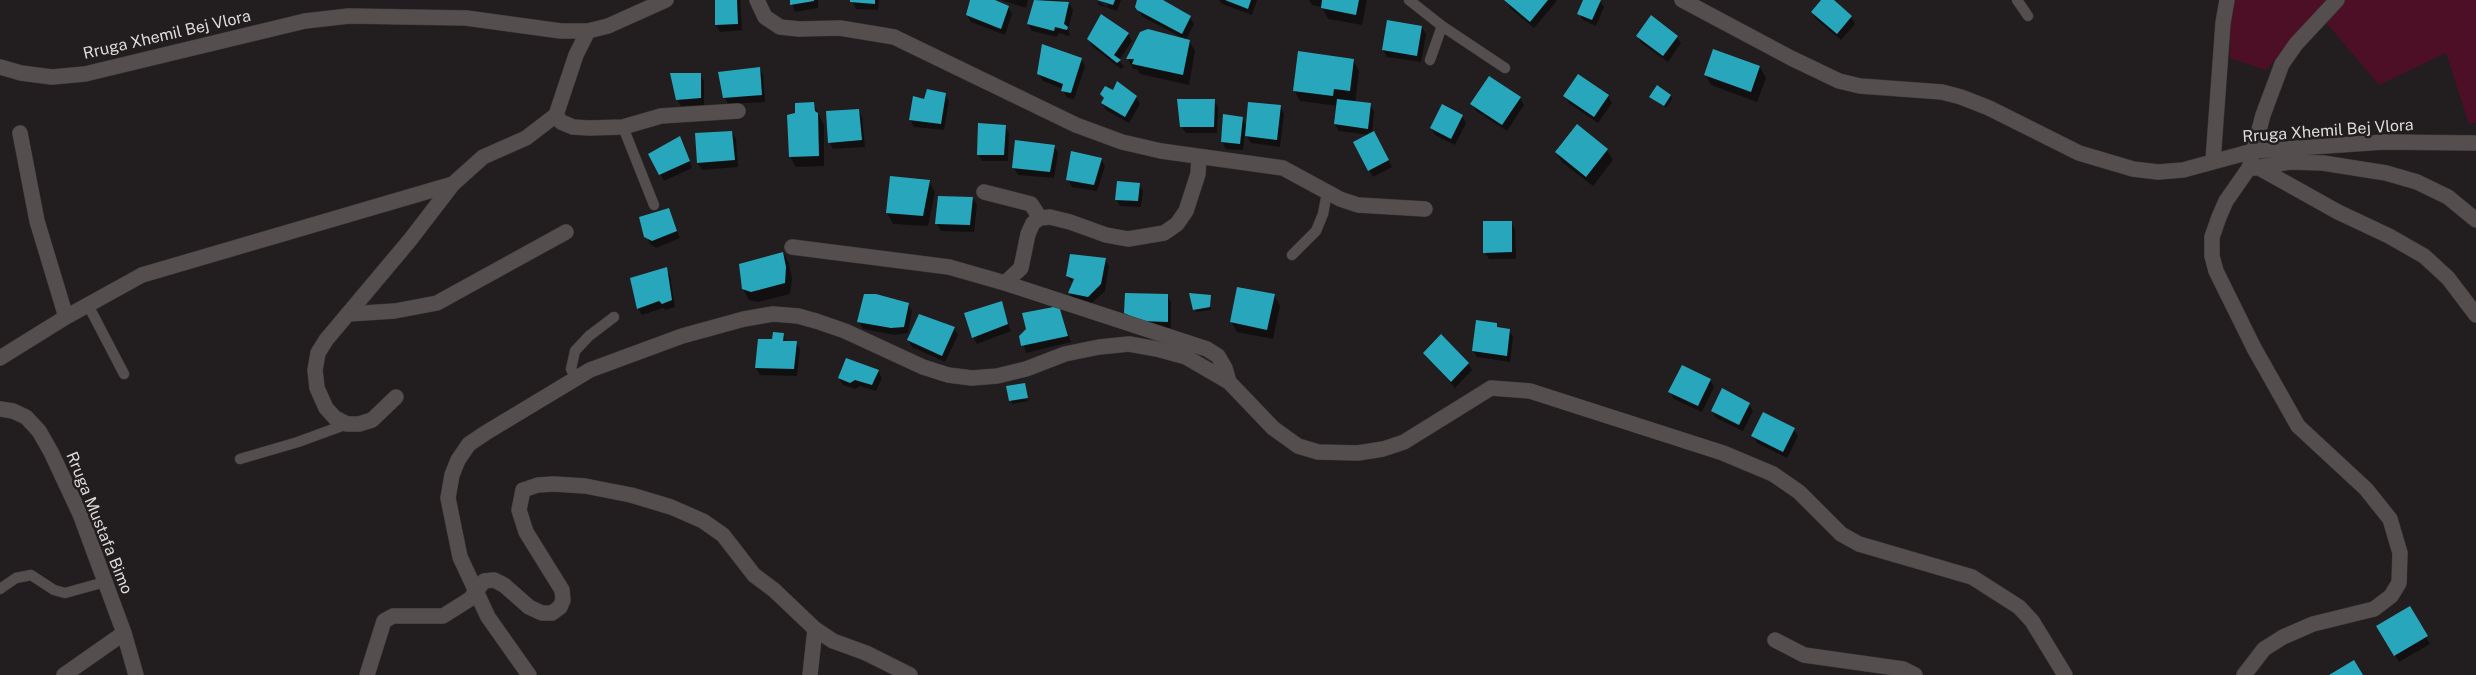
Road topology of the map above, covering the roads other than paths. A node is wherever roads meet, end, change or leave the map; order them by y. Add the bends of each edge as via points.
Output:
1 (666, 0) edge
2 (757, 0) edge
3 (1409, 0) edge
4 (1682, 0) edge
5 (2017, 0) edge
6 (2227, 0) edge
7 (2337, 0) edge
8 (2028, 16) dead end
9 (1442, 26) junction
10 (588, 31) junction
11 (1430, 60) dead end
12 (0, 67) edge
13 (1505, 68) dead end
14 (738, 111) dead end
15 (556, 116) junction
16 (623, 127) junction
17 (20, 133) dead end
18 (2476, 143) edge
19 (2253, 151) junction
20 (1199, 157) junction
21 (2213, 161) junction
22 (2255, 168) junction
23 (453, 184) junction
24 (984, 192) dead end
25 (1327, 192) junction
26 (654, 205) dead end
27 (1425, 209) dead end
28 (1040, 218) junction
29 (2476, 220) edge
30 (566, 232) dead end
31 (792, 246) dead end
32 (1292, 255) dead end
33 (1005, 283) junction
34 (88, 305) junction
35 (348, 314) junction
36 (2476, 315) edge
37 (66, 317) junction
38 (614, 317) dead end
39 (0, 358) edge
40 (124, 374) dead end
41 (576, 378) junction
42 (1229, 382) junction
43 (396, 397) dead end
44 (0, 408) edge
45 (347, 424) junction
46 (240, 460) dead end
47 (105, 582) junction
48 (0, 589) edge
49 (475, 590) junction
50 (815, 629) junction
51 (124, 633) junction
52 (1775, 640) dead end
53 (64, 675) edge
54 (136, 675) edge
55 (367, 675) edge
56 (528, 675) edge
57 (810, 675) edge
58 (910, 675) edge
59 (1915, 675) edge
60 (2065, 675) edge
61 (2244, 675) edge

1 - 10 street, Rruga Xhemil Bej Vlora via 608,26
2 - 20 street via 765,17 780,27 840,28 894,37 1085,128 1122,142
3 - 9 lane
4 - 21 street, Rruga Xhemil Bej Vlora via 1839,81 1961,97 2079,153 2133,170 2183,170
5 - 8 lane
6 - 21 street
7 - 19 street via 2282,64
9 - 11 lane
9 - 13 lane
10 - 12 street, Rruga Xhemil Bej Vlora via 561,31 466,18 349,16 305,21 85,74 52,77
10 - 15 street via 576,55
14 - 16 street via 661,116
15 - 16 street via 572,126
15 - 23 street via 526,138 483,157
16 - 26 lane
17 - 37 street via 37,222
18 - 19 street, Rruga Xhemil Bej Vlora via 2384,142
19 - 21 street, Rruga Xhemil Bej Vlora
19 - 22 street
20 - 25 street via 1283,168
20 - 28 street via 1196,181 1186,211 1177,224 1164,233 1128,239 1050,217
22 - 29 street via 2289,162 2322,163 2386,173 2417,182 2448,197
22 - 36 street via 2424,256 2448,278
22 - 61 street via 2226,200 2219,217 2212,237 2216,270 2254,348 2298,426 2366,489 2390,518 2397,537 2401,568 2399,583 2391,596 2374,608 2313,624 2282,637 2264,649
23 - 34 street via 142,275
23 - 35 street
24 - 28 street via 1031,204
25 - 27 street via 1358,205
25 - 32 lane via 1316,231
28 - 33 street via 1033,223 1028,234 1021,268
30 - 35 street via 437,303 395,311
31 - 33 street via 949,267
33 - 42 street via 1207,349 1218,356
34 - 37 street
34 - 40 lane
35 - 45 street via 318,353 315,370 317,388 326,408
37 - 39 street
38 - 41 lane via 575,350 571,369
41 - 42 street via 682,336 773,314 816,321 948,375 972,378 997,376 1065,354 1128,344 1186,357
41 - 49 street via 469,444 458,460 448,498 460,557
42 - 60 street via 1273,428 1298,446 1318,452 1358,453 1404,442 1491,388 1510,388 1590,409 1723,453 1773,474 1799,492 1840,534 1859,544 1972,577 1999,593 2032,621
43 - 45 street via 372,420
44 - 47 street, Rruga Mustafa Bimo via 26,417 43,438 80,514
45 - 46 lane
47 - 48 lane via 65,593 31,575 16,578
47 - 51 street, Rruga Mustafa Bimo
49 - 50 street via 484,580 494,580 542,613 552,613 560,607 562,590 526,532 519,510 520,500 523,490 538,485 585,486 631,495 703,521 723,535 754,575
49 - 55 street via 470,599 443,616 393,616 384,621
49 - 56 street via 488,617
50 - 57 street
50 - 58 street via 833,641
51 - 53 street
51 - 54 street, Rruga Mustafa Bimo
52 - 59 street via 1804,654 1903,669

